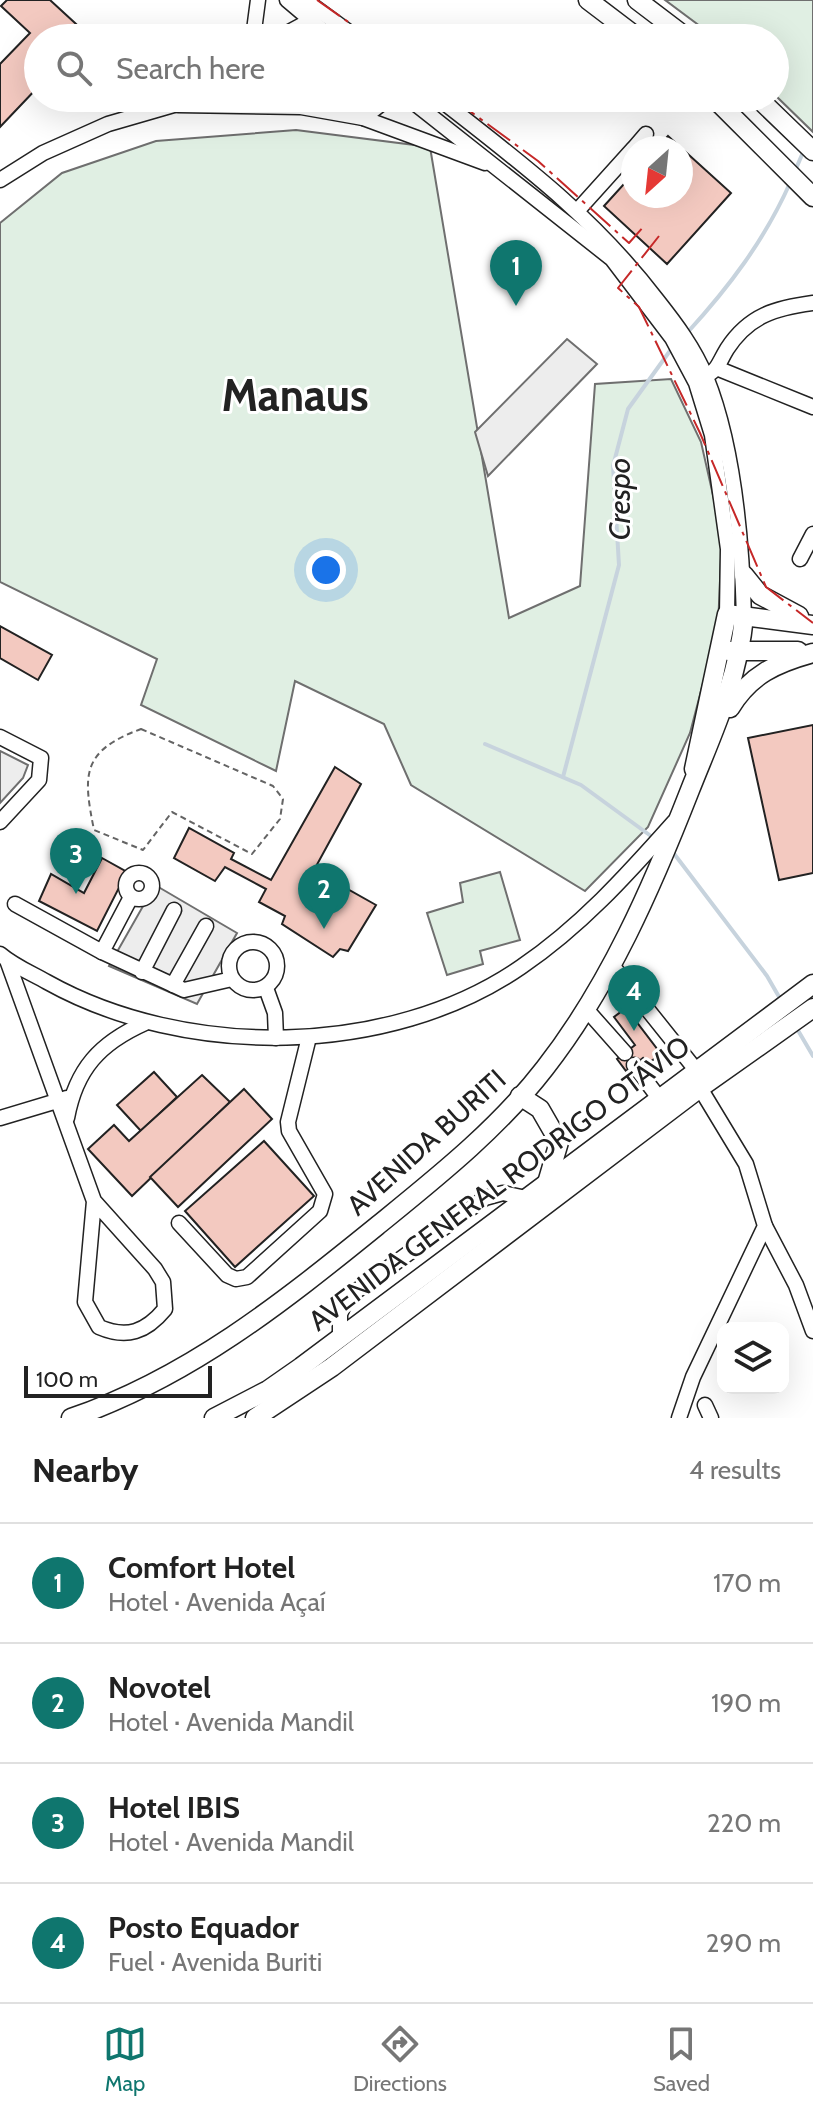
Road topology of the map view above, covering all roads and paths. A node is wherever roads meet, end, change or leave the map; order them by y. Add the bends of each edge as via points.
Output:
1 (258, 0) edge
2 (287, 0) edge
3 (305, 0) edge
4 (588, 0) edge
5 (637, 0) edge
6 (317, 17) junction
7 (255, 24) edge
8 (304, 24) edge
9 (322, 24) edge
10 (330, 24) edge
11 (620, 24) edge
12 (669, 24) edge
13 (150, 112) edge
14 (329, 112) edge
15 (371, 112) edge
16 (427, 112) edge
17 (456, 112) edge
18 (728, 112) edge
19 (773, 112) edge
20 (363, 118) junction
21 (813, 151) edge
22 (621, 163) edge
23 (506, 171) junction
24 (0, 180) edge
25 (813, 197) edge
26 (578, 210) junction
27 (813, 303) edge
28 (707, 376) junction
29 (813, 407) edge
30 (813, 534) edge
31 (800, 559) dead end
32 (744, 575) junction
33 (736, 616) junction
34 (813, 624) edge
35 (731, 651) junction
36 (813, 652) edge
37 (718, 728) junction
38 (0, 737) edge
39 (692, 786) junction
40 (682, 813) junction
41 (0, 822) edge
42 (252, 854) joint
43 (131, 897) dead end
44 (15, 904) dead end
45 (174, 910) dead end
46 (206, 926) dead end
47 (102, 952) junction
48 (4, 957) edge
49 (612, 965) junction
50 (142, 972) junction
51 (232, 979) junction
52 (813, 984) edge
53 (173, 985) junction
54 (261, 989) junction
55 (813, 1008) edge
56 (586, 1009) junction
57 (145, 1023) junction
58 (309, 1037) junction
59 (271, 1038) junction
60 (698, 1079) junction
61 (520, 1096) junction
62 (659, 1098) junction
63 (66, 1099) junction
64 (0, 1118) edge
65 (547, 1183) junction
66 (526, 1198) junction
67 (94, 1201) junction
68 (179, 1223) dead end
69 (765, 1226) junction
70 (813, 1331) edge
71 (340, 1338) junction
72 (71, 1418) edge
73 (214, 1418) edge
74 (255, 1418) edge
75 (679, 1418) edge

1 - 7 street
2 - 6 street
3 - 6 street
4 - 11 main road
5 - 12 main road
6 - 8 street
6 - 9 street
6 - 10 street
13 - 24 street via 43,153
14 - 20 street
15 - 20 street
16 - 23 street
17 - 26 street
18 - 25 main road
19 - 21 main road
20 - 23 street
22 - 26 street
23 - 28 street via 612,259
26 - 28 street via 620,252 684,334
27 - 28 street via 775,308 758,318
28 - 29 street
28 - 32 street via 723,431
28 - 33 street
30 - 31 street
32 - 33 street
32 - 34 main road via 768,601
33 - 34 main road
33 - 35 main road, AVENIDA BURITI
35 - 36 main road
35 - 37 main road, AVENIDA BURITI
35 - 39 main road, AVENIDA BURITI via 697,747
36 - 37 main road via 763,671 741,690
37 - 39 main road, AVENIDA BURITI
38 - 41 street via 41,758 39,780
39 - 40 main road, AVENIDA BURITI
40 - 49 main road, AVENIDA BURITI
40 - 58 street via 587,917 518,969 441,1008 358,1031
42 - 42 path via 280,819 283,799 273,786 141,729 115,738 91,764 85,782 94,830 143,850 172,812
43 - 47 street
44 - 47 street
45 - 50 street
46 - 53 street
47 - 50 street
48 - 57 street via 72,996
48 - 63 street
49 - 56 main road, AVENIDA BURITI
49 - 60 street
50 - 53 street
51 - 53 street via 190,991
51 - 54 street via 238,986
51 - 54 street via 229,960 238,947 261,943 278,962 274,980
52 - 60 main road, AVENIDA GENERAL RODRIGO OTÁVIO
54 - 59 street
55 - 60 main road, AVENIDA GENERAL RODRIGO OTÁVIO
56 - 61 main road, AVENIDA BURITI
56 - 62 street
57 - 59 street
57 - 63 street via 104,1045
58 - 59 street
58 - 68 street via 288,1122 325,1194 320,1211 247,1277 236,1279
60 - 62 main road, AVENIDA GENERAL RODRIGO OTÁVIO
60 - 69 street via 746,1164
60 - 74 main road, AVENIDA GENERAL RODRIGO OTÁVIO via 332,1367
61 - 65 main road via 540,1109 559,1142
61 - 72 main road, AVENIDA BURITI via 413,1197 264,1316 165,1377
62 - 65 main road, AVENIDA GENERAL RODRIGO OTÁVIO
63 - 64 street
63 - 67 street via 67,1118
65 - 66 main road, AVENIDA GENERAL RODRIGO OTÁVIO
66 - 71 main road, AVENIDA GENERAL RODRIGO OTÁVIO
66 - 71 street via 503,1193 485,1198 348,1297 340,1314
67 - 67 street via 85,1302 99,1327 123,1334 141,1332 165,1309 163,1282
69 - 70 street
69 - 75 street
71 - 73 main road, AVENIDA GENERAL RODRIGO OTÁVIO via 268,1390

